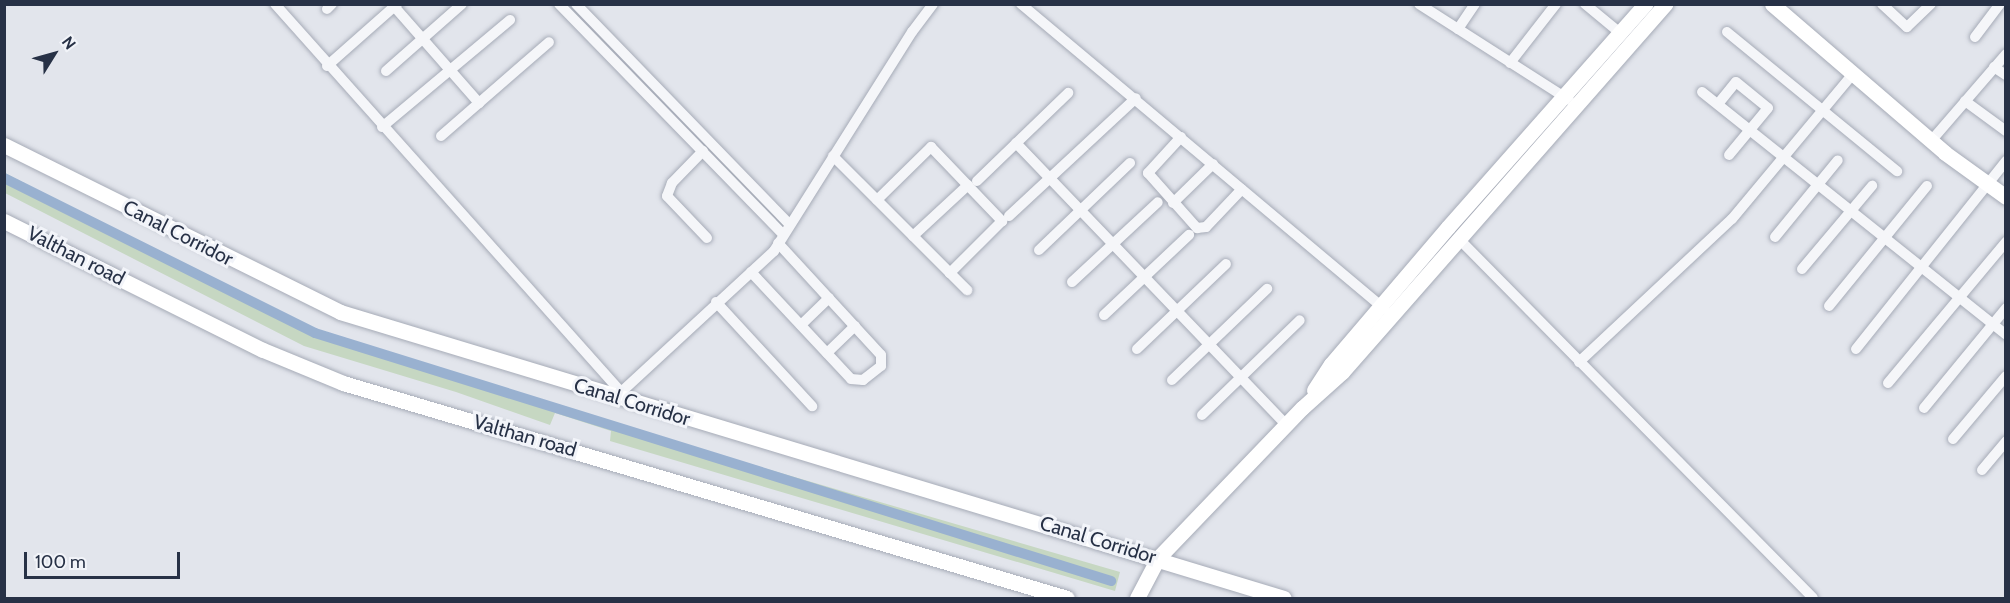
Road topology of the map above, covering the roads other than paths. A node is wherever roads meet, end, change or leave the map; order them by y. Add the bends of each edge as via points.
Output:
1 (275, 4) edge
2 (462, 4) edge
3 (559, 4) edge
4 (576, 4) edge
5 (933, 4) edge
6 (1021, 4) edge
7 (1042, 4) edge
8 (1419, 4) edge
9 (1475, 4) edge
10 (1557, 4) edge
11 (1585, 4) edge
12 (1645, 4) edge
13 (1665, 4) edge
14 (1772, 4) edge
15 (1882, 4) edge
16 (1931, 4) edge
17 (2000, 4) edge
18 (394, 5) edge
19 (1035, 14) junction
20 (510, 20) dead end
21 (1458, 29) junction
22 (1727, 32) dead end
23 (1620, 33) junction
24 (1975, 37) dead end
25 (422, 38) junction
26 (549, 42) dead end
27 (2006, 54) edge
28 (1510, 63) junction
29 (327, 66) junction
30 (1994, 67) junction
31 (452, 69) junction
32 (386, 71) dead end
33 (1852, 75) junction
34 (2006, 75) edge
35 (1702, 92) dead end
36 (1068, 93) dead end
37 (1136, 98) junction
38 (1965, 101) junction
39 (1570, 102) junction
40 (479, 103) junction
41 (1718, 104) junction
42 (1822, 112) junction
43 (382, 127) junction
44 (1750, 130) junction
45 (2006, 131) edge
46 (441, 136) dead end
47 (1181, 137) junction
48 (1931, 141) junction
49 (1016, 143) junction
50 (4, 145) edge
51 (702, 151) junction
52 (1729, 155) dead end
53 (833, 156) junction
54 (1784, 158) junction
55 (1838, 160) dead end
56 (2006, 161) edge
57 (1130, 163) dead end
58 (1213, 164) junction
59 (1897, 171) dead end
60 (1048, 177) junction
61 (972, 183) junction
62 (1988, 184) junction
63 (1818, 186) junction
64 (1872, 186) dead end
65 (1927, 186) dead end
66 (1242, 189) junction
67 (2005, 197) edge
68 (877, 200) junction
69 (1158, 202) dead end
70 (1173, 203) junction
71 (1080, 211) junction
72 (1851, 212) junction
73 (1010, 216) dead end
74 (4, 220) edge
75 (784, 233) junction
76 (1189, 235) dead end
77 (913, 236) junction
78 (1775, 237) dead end
79 (707, 238) dead end
80 (1884, 239) junction
81 (1459, 240) junction
82 (2006, 242) edge
83 (1111, 246) junction
84 (1040, 250) dead end
85 (1226, 264) dead end
86 (1922, 268) junction
87 (1802, 269) dead end
88 (751, 272) junction
89 (950, 273) junction
90 (1143, 278) junction
91 (1072, 282) dead end
92 (1267, 289) dead end
93 (967, 290) dead end
94 (1959, 297) junction
95 (829, 298) junction
96 (717, 303) junction
97 (1829, 306) dead end
98 (2006, 308) edge
99 (1387, 311) junction
100 (1176, 312) junction
101 (1104, 315) dead end
102 (1300, 320) dead end
103 (1992, 324) junction
104 (801, 325) junction
105 (855, 326) junction
106 (2006, 335) edge
107 (1209, 345) junction
108 (1137, 349) dead end
109 (1856, 349) dead end
110 (827, 353) junction
111 (1579, 362) junction
112 (2006, 376) edge
113 (1241, 378) junction
114 (1172, 380) dead end
115 (1888, 383) dead end
116 (618, 394) junction
117 (812, 406) dead end
118 (1923, 408) dead end
119 (1202, 415) dead end
120 (1287, 425) junction
121 (1953, 439) dead end
122 (2006, 441) edge
123 (1982, 470) dead end
124 (1158, 558) junction
125 (1067, 598) edge
126 (1137, 598) edge
127 (1284, 598) edge
128 (1812, 598) edge

1 - 29 street
2 - 25 street
3 - 51 street
4 - 75 street
5 - 53 street
6 - 19 street
7 - 19 street
8 - 21 street
9 - 21 street
10 - 28 street
11 - 23 street
12 - 23 main road
13 - 39 main road
14 - 33 main road
15 - 16 street via 1907,27
17 - 24 street
18 - 25 street
18 - 29 street
19 - 37 street
20 - 31 street
21 - 28 street
22 - 42 street
23 - 39 main road
25 - 31 street
25 - 32 street
26 - 40 street
27 - 30 street
28 - 39 street
29 - 43 street
30 - 34 street
30 - 38 street
31 - 40 street
31 - 43 street
33 - 42 street
33 - 48 main road
35 - 41 street
36 - 49 street
37 - 47 street
37 - 60 street
38 - 45 street
38 - 48 street
39 - 81 main road
39 - 99 main road
40 - 46 street
41 - 44 street
41 - 44 street via 1736,82 1767,106
42 - 54 street
42 - 59 street
43 - 116 street
44 - 52 street
44 - 54 street
47 - 58 street
47 - 70 street via 1148,171
48 - 62 main road
49 - 60 street
49 - 61 street
50 - 116 main road, Canal Corridor via 340,312
51 - 75 street
51 - 79 street via 672,183 667,196
53 - 68 street
53 - 75 street
54 - 63 street
54 - 111 street via 1732,219
55 - 63 street
56 - 62 street
57 - 71 street
58 - 66 street
58 - 70 street
60 - 71 street
60 - 73 street
61 - 68 street via 931,147
61 - 77 street
61 - 89 street via 1002,221
62 - 67 main road
62 - 86 street
63 - 72 street
63 - 78 street
64 - 72 street
65 - 80 street
66 - 70 street via 1203,228 1197,228
66 - 99 street
68 - 77 street
69 - 83 street
71 - 83 street
71 - 84 street
72 - 80 street
72 - 87 street
74 - 125 main road, Valthan road via 263,350 343,382
75 - 88 street
75 - 95 street via 790,255
76 - 90 street
77 - 89 street
80 - 86 street
80 - 97 street
81 - 99 main road
81 - 111 street
82 - 94 street
83 - 90 street
83 - 91 street
85 - 100 street
86 - 94 street
86 - 109 street
88 - 96 street
88 - 104 street
89 - 93 street
90 - 100 street
90 - 101 street
92 - 107 street
94 - 103 street
94 - 115 street
95 - 104 street
95 - 105 street
96 - 116 street
96 - 117 street
98 - 103 street
99 - 120 main road via 1331,364
100 - 107 street
100 - 108 street
102 - 113 street
103 - 106 street
103 - 118 street
104 - 110 street
105 - 110 street
105 - 110 street via 881,355 881,366 857,381
107 - 113 street
107 - 114 street
111 - 128 street
112 - 121 street
113 - 119 street
113 - 120 street
116 - 124 main road, Canal Corridor
120 - 124 main road
122 - 123 street
124 - 126 main road
124 - 127 main road, Canal Corridor

